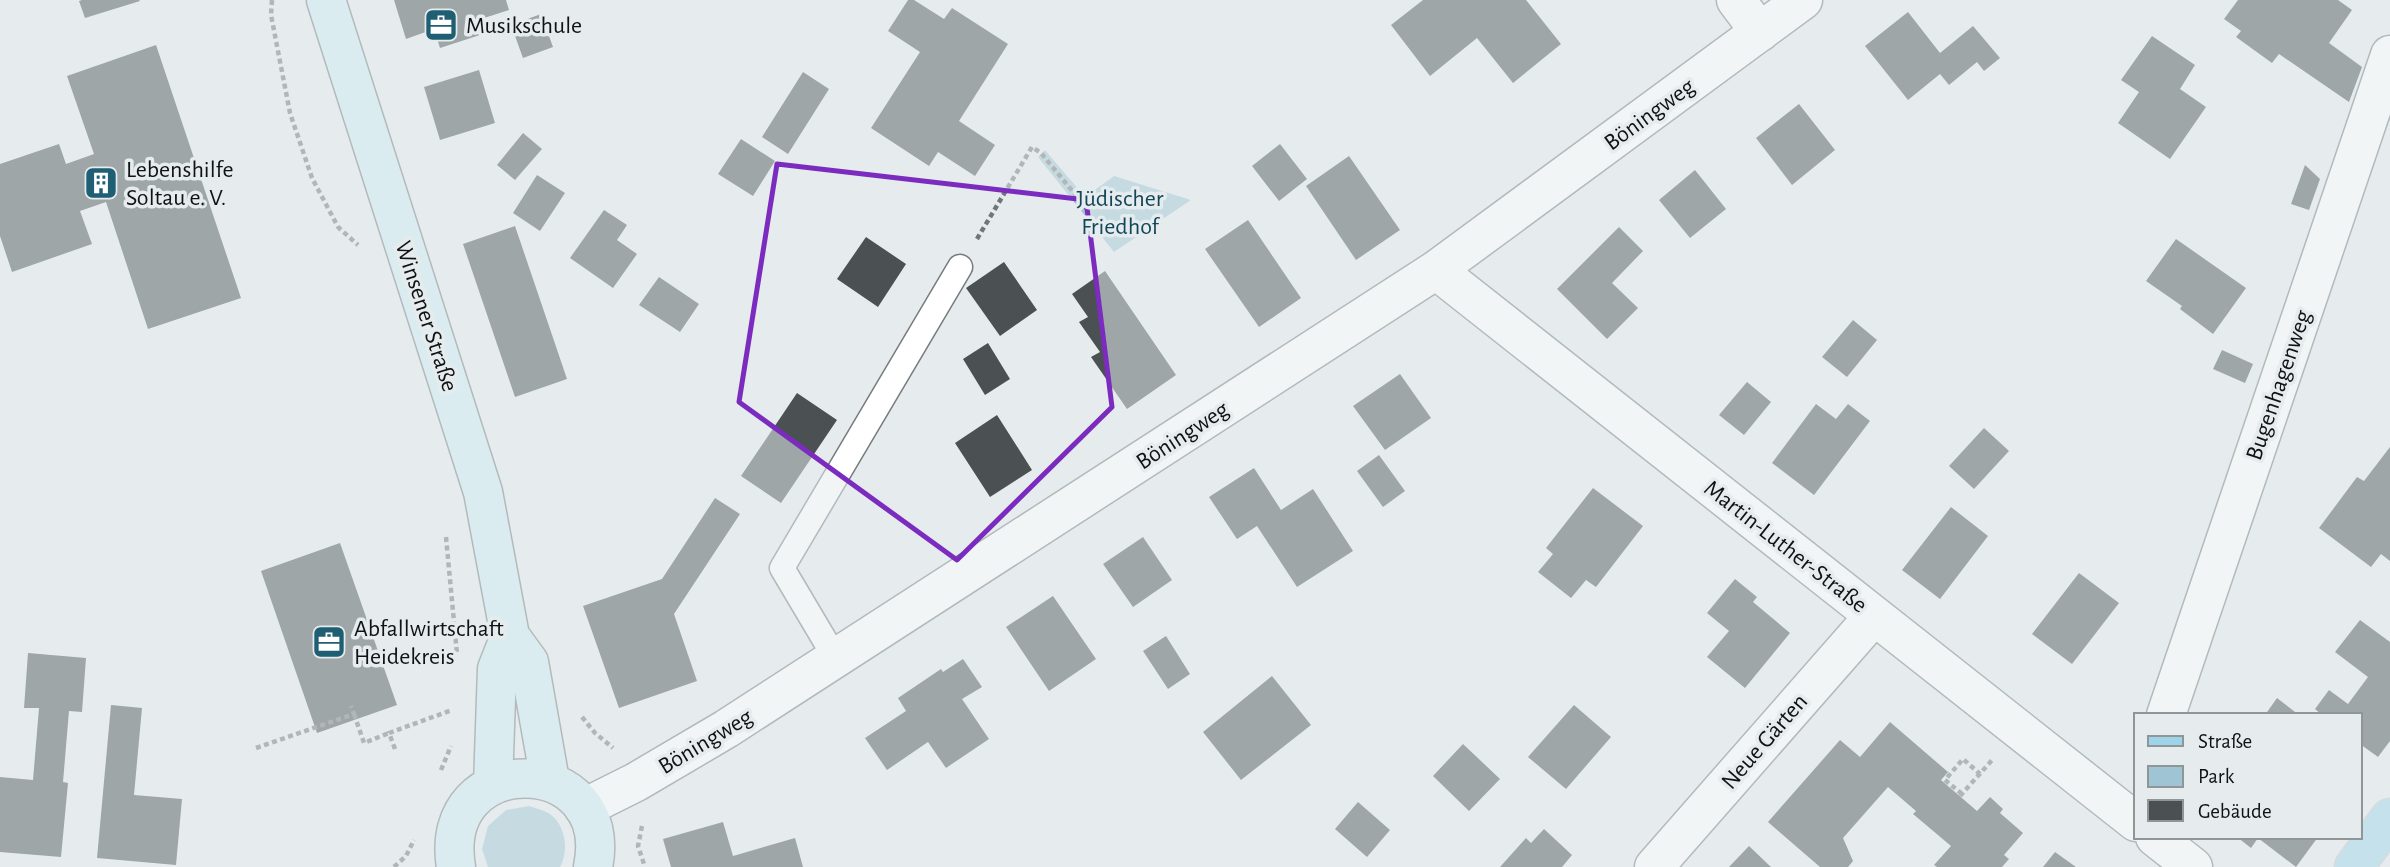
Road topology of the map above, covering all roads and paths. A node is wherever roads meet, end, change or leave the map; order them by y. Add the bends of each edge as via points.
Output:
1 (272, 0) edge
2 (326, 0) edge
3 (1736, 0) edge
4 (1803, 0) edge
5 (1760, 32) junction
6 (2390, 55) edge
7 (1088, 210) dead end
8 (362, 258) dead end
9 (960, 267) joint
10 (1436, 270) junction
11 (446, 536) dead end
12 (1874, 615) junction
13 (510, 636) junction
14 (458, 659) dead end
15 (835, 659) junction
16 (351, 706) dead end
17 (452, 710) dead end
18 (2167, 713) edge
19 (579, 714) dead end
20 (354, 715) junction
21 (389, 733) junction
22 (256, 748) dead end
23 (395, 748) dead end
24 (621, 755) dead end
25 (1980, 774) dead end
26 (550, 781) junction
27 (493, 785) junction
28 (1969, 785) dead end
29 (2131, 807) edge
30 (584, 808) junction
31 (2390, 818) edge
32 (642, 823) dead end
33 (2158, 839) edge
34 (456, 867) edge
35 (593, 867) edge
36 (645, 867) edge
37 (1654, 867) edge
38 (2193, 867) edge
39 (2354, 867) edge

1 - 8 path via 290,113 312,178 338,227 358,245
2 - 13 main road, Winsener Straße via 483,492
3 - 5 street
4 - 5 street, Böningweg
5 - 10 street, Böningweg
6 - 18 street, Bugenhagenweg
7 - 9 path via 1032,147
9 - 15 lane via 782,568
10 - 12 street, Martin-Luther-Straße
10 - 15 street, Böningweg
11 - 14 path
12 - 29 street, Martin-Luther-Straße
12 - 37 street, Neue Gärten
13 - 26 main road, Winsener Straße via 529,662
13 - 27 main road via 497,669
15 - 30 street, Böningweg via 636,782
16 - 20 path
17 - 21 path
19 - 24 path
20 - 21 path via 364,743
20 - 22 path
21 - 23 path
25 - 28 path via 1963,759 1945,780 1961,795
26 - 27 main road via 511,778
26 - 30 main road
27 - 34 main road via 476,796 464,812 453,850
30 - 35 main road via 594,828
31 - 39 main road
32 - 36 path via 638,846
33 - 38 street

